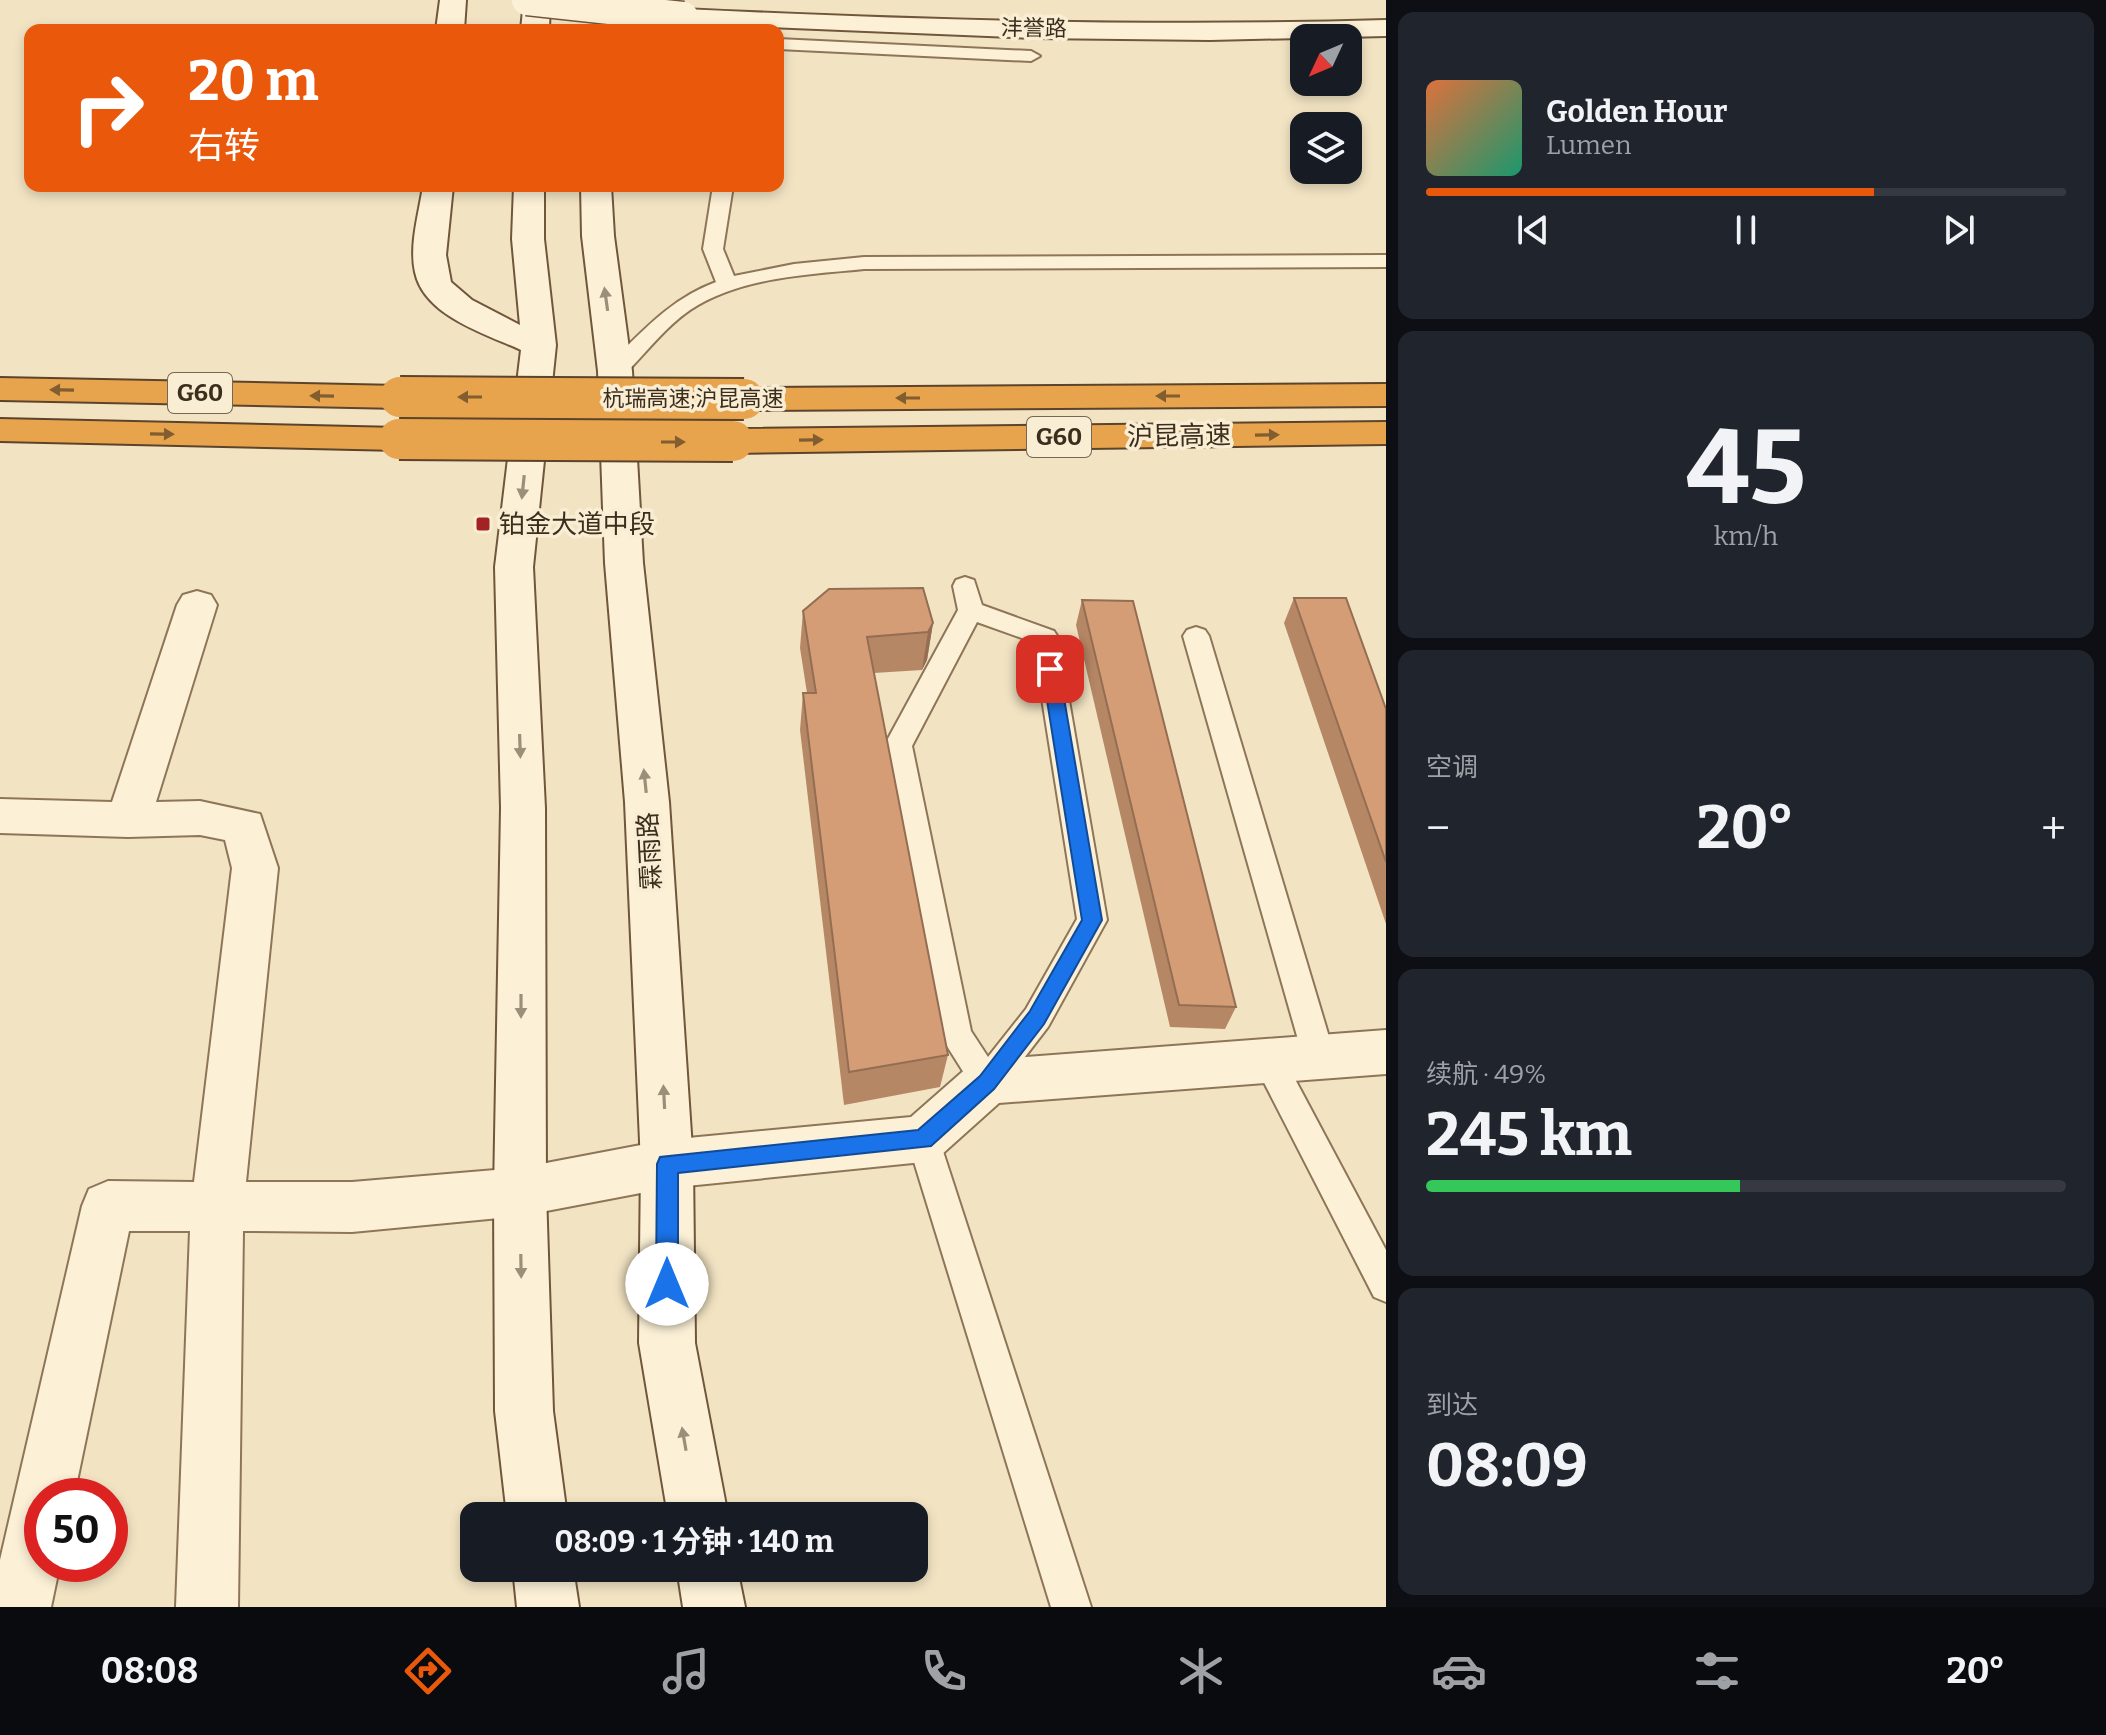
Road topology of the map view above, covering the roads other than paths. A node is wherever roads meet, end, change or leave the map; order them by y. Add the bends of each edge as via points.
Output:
1 (453, 0) edge
2 (527, 0) edge
3 (537, 0) edge
4 (595, 0) edge
5 (1052, 5) dead end
6 (451, 24) edge
7 (535, 24) edge
8 (595, 24) edge
9 (1386, 28) edge
10 (1279, 32) junction
11 (784, 44) edge
12 (1031, 56) dead end
13 (438, 192) edge
14 (529, 192) edge
15 (596, 192) edge
16 (722, 192) edge
17 (1386, 261) edge
18 (728, 286) junction
19 (539, 345) junction
20 (615, 371) junction
21 (0, 389) edge
22 (1386, 395) edge
23 (0, 430) edge
24 (1386, 433) edge
25 (733, 441) joint
26 (197, 605) dead end
27 (1196, 636) dead end
28 (0, 816) edge
29 (128, 820) junction
30 (1386, 1052) edge
31 (1319, 1057) junction
32 (1269, 1061) junction
33 (987, 1082) junction
34 (923, 1139) junction
35 (667, 1164) junction
36 (520, 1192) junction
37 (217, 1209) junction
38 (1386, 1285) edge
39 (48, 1478) edge
40 (535, 1502) edge
41 (695, 1502) edge
42 (25, 1582) edge
43 (545, 1582) edge
44 (710, 1582) edge
45 (20, 1607) edge
46 (207, 1607) edge
47 (548, 1607) edge
48 (714, 1607) edge
49 (1071, 1607) edge

1 - 6 main road
2 - 10 main road, 沣誉路, bridge via 683,17 867,26
3 - 7 main road
4 - 8 main road
5 - 10 main road via 1203,14
9 - 10 main road, 沣誉路
11 - 12 lane
13 - 19 main road via 431,274 439,292
14 - 19 main road
20 -> 15 main road, 霖雨路
16 - 18 lane via 713,249
17 - 18 lane via 864,263
18 - 20 lane via 705,292 681,308
19 -> 36 main road via 514,567 523,808
35 -> 20 main road, 霖雨路
22 -> 21 highway, 杭瑞高速;沪昆高速 / G60, bridge via 744,399
23 -> 25 highway, 杭瑞高速;沪昆高速 / G60, bridge
25 -> 24 highway, 沪昆高速 / G60
26 - 29 main road
27 - 31 lane
28 - 29 main road
29 - 37 main road via 200,818 244,826 255,868
30 - 31 main road
31 - 32 main road
32 - 33 main road
32 - 38 lane
33 - 33 lane via 1037,1018 1092,920 1045,637 968,598 898,746 956,1035
33 - 34 main road
34 - 35 main road
34 - 49 lane
35 - 36 main road
41 -> 35 main road, 霖雨路 via 667,1343
36 - 37 main road via 352,1207
36 -> 40 main road via 524,1411
37 - 39 main road via 108,1206
37 - 46 main road
42 - 45 main road
43 - 47 main road
44 - 48 main road

